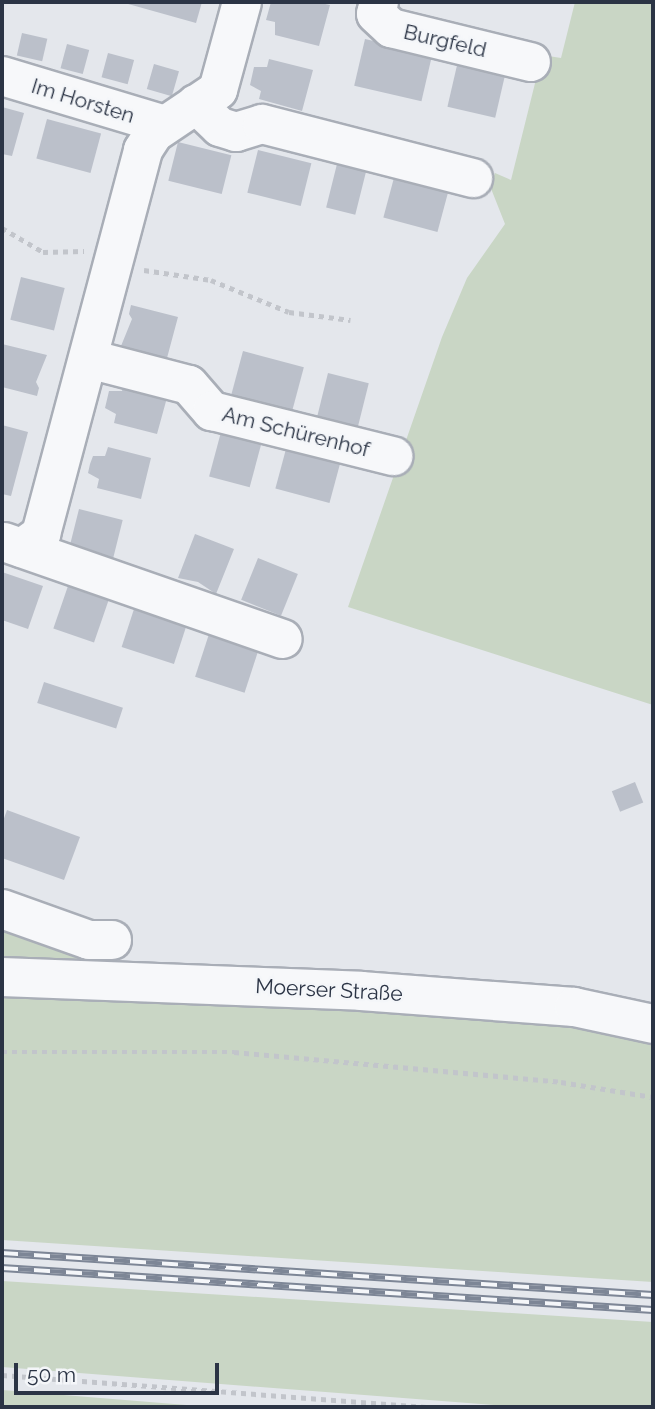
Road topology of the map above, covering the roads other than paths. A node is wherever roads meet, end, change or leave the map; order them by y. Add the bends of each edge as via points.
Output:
1 (242, 2) edge
2 (379, 2) edge
3 (531, 62) dead end
4 (2, 76) edge
5 (196, 104) junction
6 (165, 125) junction
7 (473, 178) dead end
8 (89, 359) junction
9 (393, 456) dead end
10 (12, 545) edge
11 (283, 639) dead end
12 (2, 909) edge
13 (112, 940) dead end
14 (2, 977) edge
15 (653, 1024) edge

1 - 5 street via 218,90
2 - 3 street, Burgfeld via 376,14 391,28
4 - 6 street, Im Horsten
5 - 6 street
5 - 7 street via 220,127 236,131 262,124
6 - 8 street via 143,150
8 - 9 street, Am Schürenhof via 189,386 212,411
8 - 10 street via 41,534
10 - 11 street
12 - 13 street via 89,940
14 - 15 street, Moerser Straße via 404,994 574,1007

